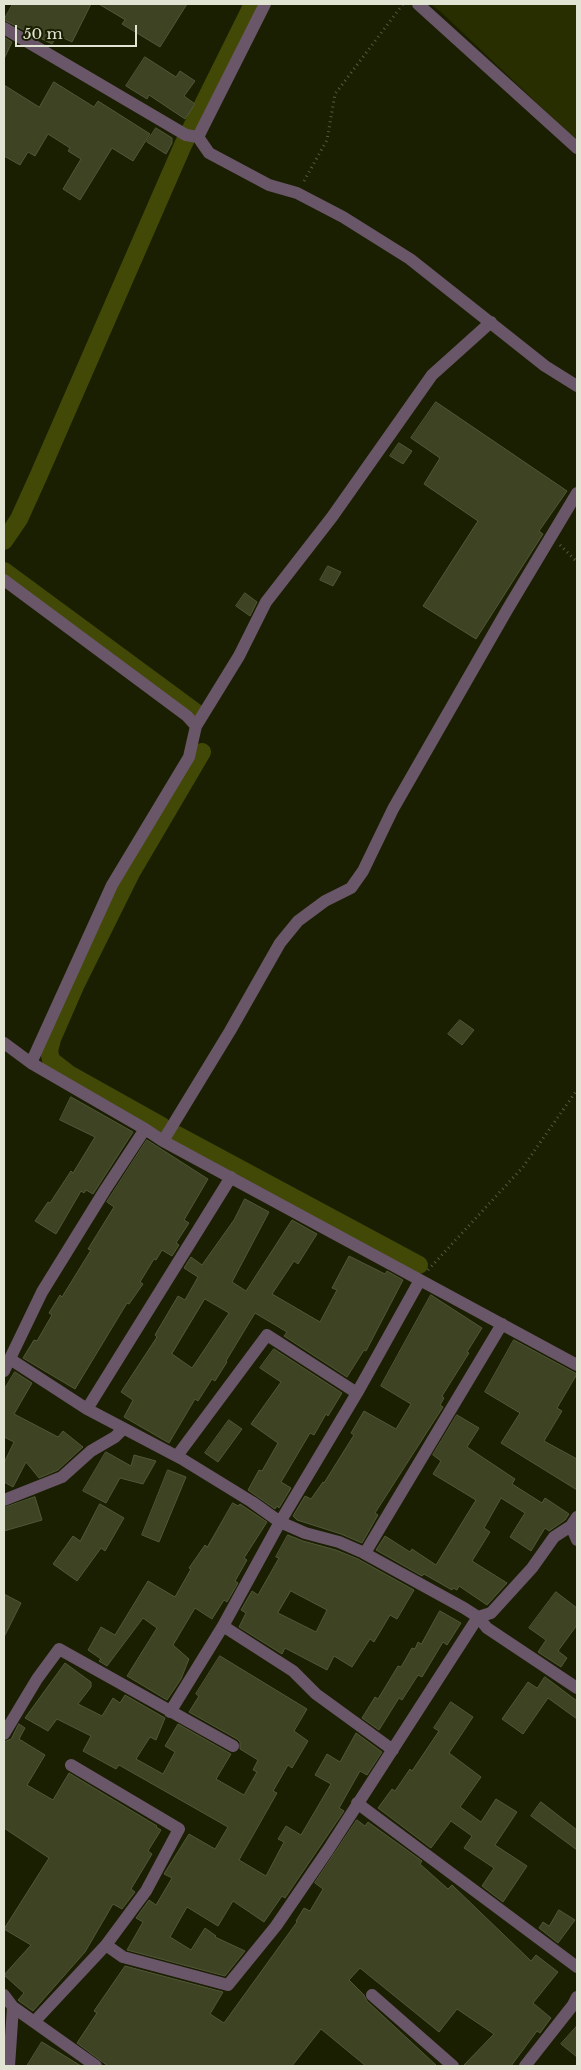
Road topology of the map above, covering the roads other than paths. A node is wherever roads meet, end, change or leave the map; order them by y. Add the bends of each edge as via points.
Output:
1 (265, 4) edge
2 (418, 4) edge
3 (4, 28) edge
4 (193, 136) junction
5 (577, 148) edge
6 (491, 322) junction
7 (577, 386) edge
8 (577, 492) edge
9 (4, 580) edge
10 (196, 726) junction
11 (4, 1043) edge
12 (31, 1063) junction
13 (145, 1129) junction
14 (163, 1141) junction
15 (231, 1177) junction
16 (420, 1280) junction
17 (502, 1324) junction
18 (10, 1359) junction
19 (577, 1364) edge
20 (4, 1371) edge
21 (357, 1393) junction
22 (87, 1409) junction
23 (123, 1429) junction
24 (177, 1456) junction
25 (4, 1500) edge
26 (574, 1521) edge
27 (280, 1522) junction
28 (577, 1540) edge
29 (365, 1553) junction
30 (478, 1617) junction
31 (223, 1626) junction
32 (577, 1688) edge
33 (170, 1712) junction
34 (4, 1734) edge
35 (233, 1746) dead end
36 (393, 1750) junction
37 (71, 1765) dead end
38 (357, 1803) junction
39 (106, 1945) junction
40 (577, 1967) edge
41 (4, 1995) edge
42 (372, 1995) dead end
43 (577, 1997) edge
44 (13, 2007) junction
45 (34, 2022) junction
46 (9, 2066) edge
47 (96, 2066) edge
48 (453, 2066) edge
49 (525, 2066) edge

1 - 4 street
2 - 5 street
3 - 4 street
4 - 6 street via 208,153 269,185 297,193 343,217 410,259
6 - 7 street via 545,366
6 - 10 street via 432,375 332,517 266,602 239,656
8 - 14 street via 393,809 362,872 351,888 298,921 280,943
9 - 10 street via 187,716
10 - 12 street via 189,757 112,885
11 - 12 street
12 - 13 street
13 - 14 street
13 - 18 street via 42,1292
14 - 15 street
15 - 16 street
15 - 22 street
16 - 17 street
16 - 21 street
17 - 19 street
17 - 29 street
18 - 20 street
18 - 22 street
21 - 24 street via 267,1335
21 - 27 street
22 - 23 street
23 - 24 street
23 - 25 street via 62,1477
24 - 27 street
26 - 28 street
26 - 30 street via 554,1538 532,1568 491,1612
27 - 29 street
27 - 31 street
29 - 30 street
30 - 32 street via 487,1628
30 - 36 street
31 - 33 street
31 - 36 street via 293,1671 316,1694
33 - 34 street via 58,1649
33 - 35 street
36 - 38 street
37 - 39 street via 179,1830 146,1891
38 - 39 street via 276,1926 228,1985 123,1957
38 - 40 street
39 - 45 street
41 - 44 street
42 - 48 street
43 - 49 street
44 - 45 street
44 - 46 street
45 - 47 street

